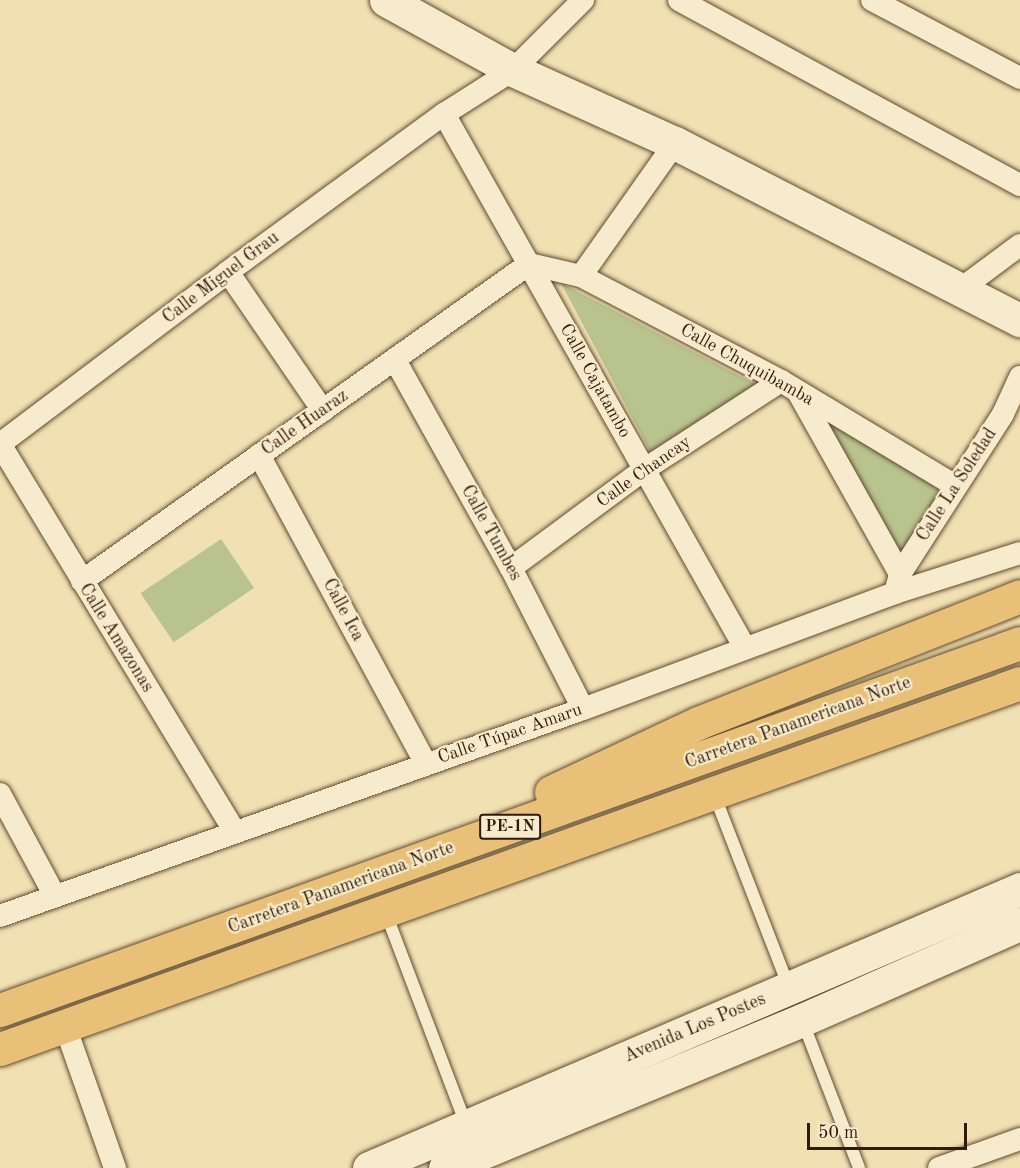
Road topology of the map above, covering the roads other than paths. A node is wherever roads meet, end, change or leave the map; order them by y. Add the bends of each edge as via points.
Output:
1 (386, 0) edge
2 (583, 0) edge
3 (679, 0) edge
4 (872, 0) edge
5 (513, 70) junction
6 (1020, 78) edge
7 (444, 114) junction
8 (675, 143) junction
9 (1020, 185) edge
10 (1020, 245) edge
11 (529, 264) junction
12 (228, 272) junction
13 (581, 276) junction
14 (962, 288) junction
15 (1020, 320) edge
16 (395, 360) junction
17 (1020, 377) edge
18 (789, 386) junction
19 (323, 411) junction
20 (0, 444) edge
21 (260, 456) junction
22 (645, 469) junction
23 (956, 486) junction
24 (1020, 553) edge
25 (511, 568) junction
26 (82, 581) junction
27 (897, 583) junction
28 (1020, 596) edge
29 (1020, 643) edge
30 (745, 648) junction
31 (1020, 683) edge
32 (583, 709) junction
33 (426, 764) junction
34 (713, 792) junction
35 (0, 794) edge
36 (234, 830) junction
37 (364, 879) junction
38 (1020, 889) edge
39 (55, 896) junction
40 (1020, 906) edge
41 (384, 908) junction
42 (0, 916) edge
43 (1020, 924) edge
44 (796, 1005) junction
45 (0, 1010) edge
46 (65, 1026) junction
47 (0, 1049) edge
48 (1020, 1139) edge
49 (474, 1146) edge
50 (115, 1168) edge
51 (369, 1168) edge
52 (445, 1168) edge
53 (859, 1168) edge
54 (939, 1168) edge

1 - 5 street
2 - 5 street, Calle Miguel Grau
3 - 9 street
4 - 6 street
5 - 7 street, Calle Miguel Grau
5 - 8 street
7 - 11 street, Calle Cajatambo
7 - 12 street, Calle Miguel Grau
8 - 13 street
8 - 14 street
10 - 14 street
11 - 13 street, Calle Chuquibamba
11 - 16 street, Calle Huaraz
11 - 22 street, Calle Cajatambo
12 - 19 street
12 - 20 street, Calle Miguel Grau
13 - 18 street, Calle Chuquibamba
14 - 15 street
16 - 19 street, Calle Huaraz
16 - 25 street, Calle Tumbes
17 - 23 street, Calle La Soledad via 1003,414
18 - 22 street, Calle Chancay
18 - 23 street, Calle Chuquibamba
18 - 27 street
19 - 21 street, Calle Huaraz
20 - 26 street, Calle Amazonas
21 - 26 street, Calle Huaraz
21 - 33 street, Calle Ica
22 - 25 street, Calle Chancay
22 - 30 street, Calle Cajatambo
23 - 27 street, Calle La Soledad
24 - 27 street, Calle Túpac Amaru
25 - 32 street, Calle Tumbes
26 - 36 street, Calle Amazonas
27 - 30 street, Calle Túpac Amaru
28 - 37 highway via 698,723
29 - 37 highway, Carretera Panamericana Norte / PE-1N
30 - 32 street, Calle Túpac Amaru
31 - 34 highway, Carretera Panamericana Norte / PE-1N
32 - 33 street, Calle Túpac Amaru
33 - 36 street, Calle Túpac Amaru
34 - 41 highway, Carretera Panamericana Norte / PE-1N
34 - 44 lane
35 - 39 street
36 - 39 street, Calle Túpac Amaru
37 - 45 highway, Carretera Panamericana Norte / PE-1N
38 - 44 street, Avenida Los Postes
39 - 42 street, Calle Túpac Amaru
40 - 44 street
41 - 46 highway, Carretera Panamericana Norte / PE-1N
41 - 49 lane
43 - 44 street, Avenida Los Postes
44 - 49 street, Avenida Los Postes
44 - 53 lane
46 - 47 highway, Carretera Panamericana Norte / PE-1N
46 - 50 street
48 - 54 street
49 - 51 street, Avenida Los Postes
49 - 52 street, Avenida Los Postes

